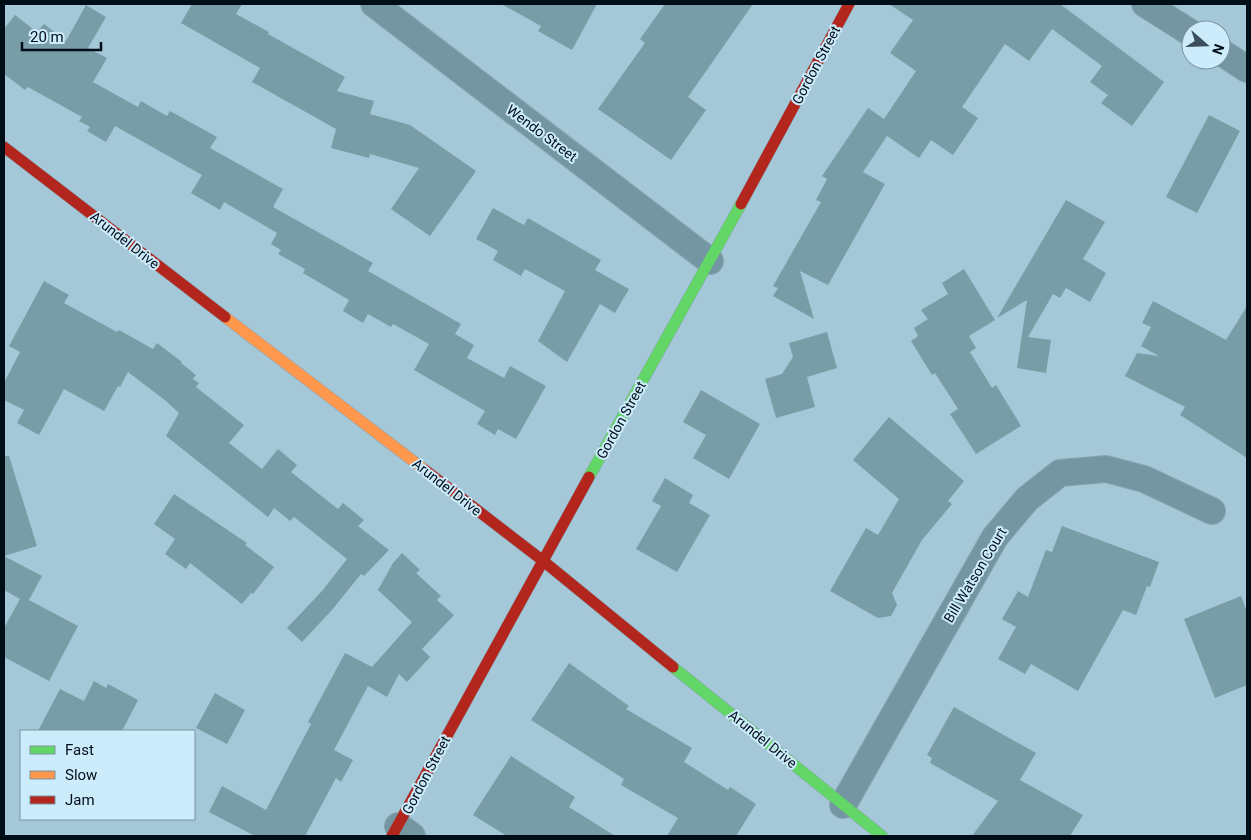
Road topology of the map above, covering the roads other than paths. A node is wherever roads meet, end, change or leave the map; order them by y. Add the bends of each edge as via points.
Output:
1 (374, 4) edge
2 (849, 4) edge
3 (1145, 4) edge
4 (1181, 27) edge
5 (1231, 59) edge
6 (1247, 69) edge
7 (4, 147) edge
8 (710, 262) junction
9 (1212, 510) dead end
10 (542, 560) junction
11 (843, 805) junction
12 (401, 833) edge
13 (882, 836) edge

1 - 8 street, Wendo Street
2 - 8 street, Gordon Street
3 - 4 street
5 - 6 street
7 - 10 street, Arundel Drive
8 - 10 street, Gordon Street
9 - 11 street, Bill Watson Court via 1144,478 1106,469 1060,473 1027,499 995,537
10 - 11 street, Arundel Drive
10 - 12 street, Gordon Street
11 - 13 street, Arundel Drive

